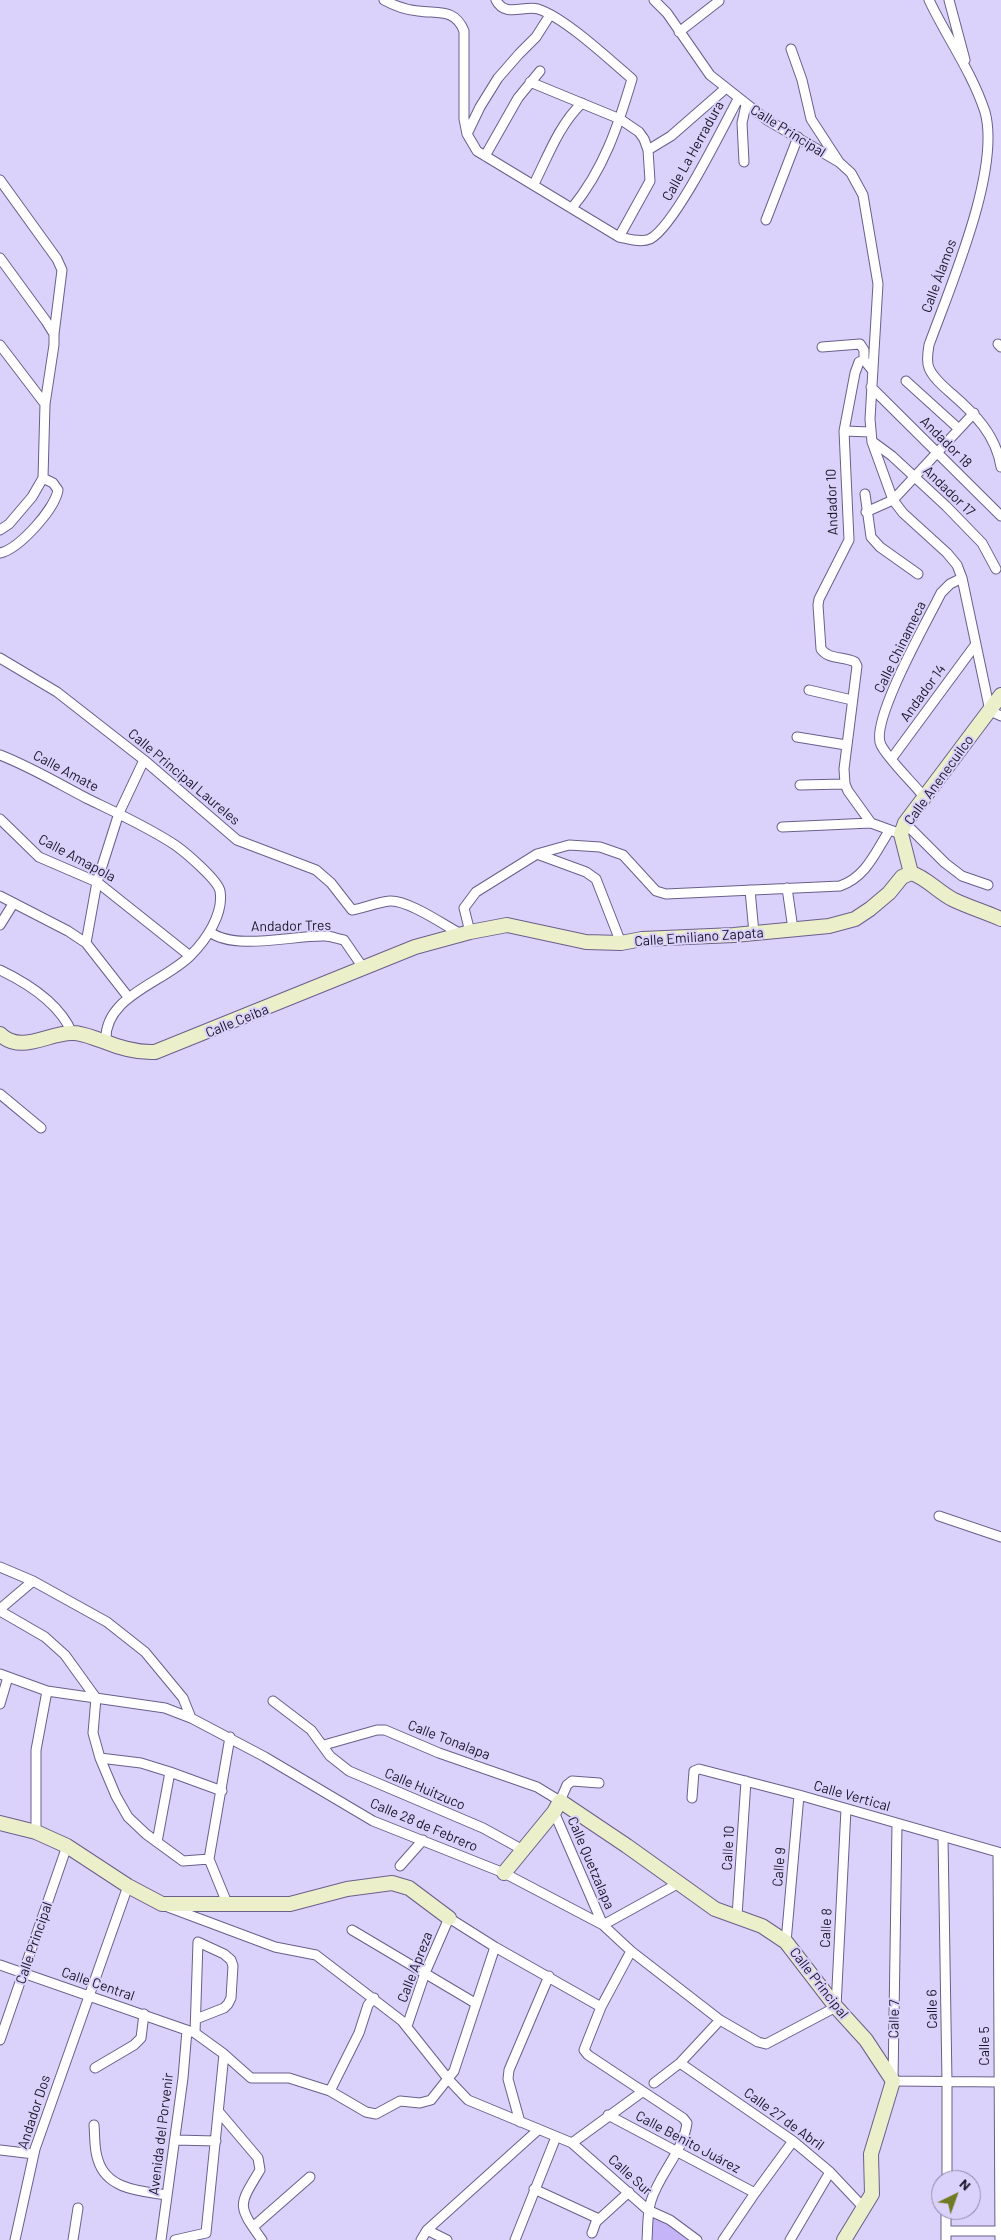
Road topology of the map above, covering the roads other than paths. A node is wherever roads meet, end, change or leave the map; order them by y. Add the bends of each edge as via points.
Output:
1 (386, 0) edge
2 (406, 0) edge
3 (496, 0) edge
4 (654, 0) edge
5 (719, 0) edge
6 (929, 0) edge
7 (949, 0) edge
8 (415, 11) junction
9 (550, 15) junction
10 (679, 32) junction
11 (791, 49) dead end
12 (540, 71) dead end
13 (968, 75) junction
14 (530, 82) junction
15 (726, 88) junction
16 (738, 98) junction
17 (582, 103) junction
18 (746, 105) junction
19 (620, 119) junction
20 (467, 134) junction
21 (798, 137) junction
22 (648, 150) junction
23 (485, 156) junction
24 (744, 162) dead end
25 (839, 162) junction
26 (0, 180) edge
27 (534, 184) junction
28 (572, 208) junction
29 (766, 220) dead end
30 (619, 237) junction
31 (0, 258) edge
32 (54, 334) junction
33 (0, 345) edge
34 (822, 347) dead end
35 (864, 360) junction
36 (873, 371) junction
37 (906, 381) dead end
38 (872, 387) junction
39 (45, 404) junction
40 (974, 413) junction
41 (959, 429) junction
42 (844, 431) junction
43 (870, 432) junction
44 (872, 442) junction
45 (938, 452) junction
46 (1001, 467) edge
47 (915, 477) junction
48 (43, 478) junction
49 (865, 494) dead end
50 (894, 500) junction
51 (866, 512) junction
52 (1001, 516) edge
53 (0, 530) edge
54 (0, 553) edge
55 (996, 570) dead end
56 (918, 574) dead end
57 (962, 578) junction
58 (976, 644) junction
59 (0, 658) edge
60 (809, 690) dead end
61 (1001, 695) edge
62 (852, 700) junction
63 (995, 714) edge
64 (797, 737) dead end
65 (846, 745) junction
66 (0, 755) edge
67 (892, 758) junction
68 (144, 760) junction
69 (845, 784) junction
70 (800, 785) dead end
71 (925, 798) junction
72 (119, 813) junction
73 (0, 819) edge
74 (871, 824) junction
75 (782, 827) dead end
76 (898, 829) junction
77 (537, 854) junction
78 (911, 873) junction
79 (97, 882) junction
80 (988, 885) dead end
81 (786, 888) junction
82 (750, 890) junction
83 (0, 896) edge
84 (13, 904) junction
85 (1001, 918) edge
86 (0, 925) edge
87 (793, 929) junction
88 (210, 932) junction
89 (466, 933) junction
90 (754, 933) junction
91 (86, 943) junction
92 (621, 943) junction
93 (190, 956) junction
94 (364, 969) junction
95 (0, 970) edge
96 (129, 998) junction
97 (72, 1033) junction
98 (0, 1034) edge
99 (106, 1042) junction
100 (0, 1094) edge
101 (41, 1128) dead end
102 (939, 1516) dead end
103 (1001, 1537) edge
104 (0, 1567) edge
105 (32, 1581) junction
106 (0, 1610) edge
107 (4, 1675) edge
108 (47, 1691) junction
109 (96, 1698) junction
110 (273, 1701) dead end
111 (0, 1704) edge
112 (192, 1718) junction
113 (230, 1737) junction
114 (324, 1745) junction
115 (100, 1758) junction
116 (170, 1772) junction
117 (746, 1781) junction
118 (599, 1783) dead end
119 (222, 1791) junction
120 (799, 1795) junction
121 (692, 1798) dead end
122 (557, 1807) junction
123 (846, 1809) junction
124 (897, 1824) junction
125 (1, 1825) edge
126 (36, 1832) junction
127 (943, 1837) junction
128 (422, 1840) junction
129 (157, 1842) junction
130 (67, 1846) junction
131 (523, 1850) junction
132 (1000, 1853) edge
133 (210, 1860) junction
134 (400, 1866) dead end
135 (504, 1873) junction
136 (679, 1883) junction
137 (128, 1886) junction
138 (227, 1903) junction
139 (162, 1904) junction
140 (737, 1916) junction
141 (449, 1918) junction
142 (603, 1926) junction
143 (352, 1930) dead end
144 (786, 1942) junction
145 (495, 1948) junction
146 (631, 1951) junction
147 (0, 1965) edge
148 (425, 1973) junction
149 (24, 1974) junction
150 (549, 1976) junction
151 (88, 1996) junction
152 (374, 1998) junction
153 (476, 2004) junction
154 (601, 2007) junction
155 (836, 2007) junction
156 (144, 2014) junction
157 (196, 2020) junction
158 (720, 2020) junction
159 (407, 2026) junction
160 (191, 2032) junction
161 (0, 2040) edge
162 (224, 2054) junction
163 (680, 2063) junction
164 (95, 2068) dead end
165 (449, 2080) junction
166 (893, 2081) junction
167 (947, 2082) junction
168 (999, 2082) edge
169 (654, 2083) dead end
170 (330, 2091) junction
171 (642, 2092) junction
172 (219, 2112) junction
173 (608, 2115) junction
174 (520, 2122) junction
175 (94, 2125) dead end
176 (538, 2130) junction
177 (556, 2137) junction
178 (174, 2140) junction
179 (216, 2141) junction
180 (793, 2141) junction
181 (572, 2143) junction
182 (0, 2150) edge
183 (676, 2151) junction
184 (34, 2154) junction
185 (947, 2170) edge
186 (830, 2172) junction
187 (310, 2177) dead end
188 (534, 2189) junction
189 (629, 2192) junction
190 (755, 2193) junction
191 (167, 2195) junction
192 (78, 2208) dead end
193 (864, 2208) junction
194 (648, 2210) junction
195 (599, 2219) junction
196 (946, 2220) edge
197 (253, 2227) junction
198 (427, 2230) junction
199 (592, 2233) dead end
200 (1000, 2234) edge
201 (946, 2236) edge
202 (15, 2240) edge
203 (73, 2240) edge
204 (161, 2240) edge
205 (175, 2240) edge
206 (262, 2240) edge
207 (421, 2240) edge
208 (447, 2240) edge
209 (516, 2240) edge
210 (647, 2240) edge
211 (697, 2240) edge
212 (723, 2240) edge
213 (790, 2240) edge
214 (844, 2240) edge

1 - 8 street
2 - 8 street
3 - 9 street via 508,10 537,9
4 - 10 street, Calle Principal
5 - 10 street
6 - 13 street
7 - 13 street
8 - 20 street via 448,13 460,20 464,31 464,120
9 - 19 street via 632,79
9 - 20 street via 536,37 498,78
10 - 15 street, Calle Principal via 710,75
11 - 25 street via 812,119
12 - 14 street
13 - 40 street, Calle Álamos via 985,112 990,153 978,208 927,358 929,369 940,383
14 - 17 street
14 - 23 street
15 - 16 street, Calle Principal
15 - 22 street via 671,136
16 - 18 street, Calle Principal
16 - 30 street, Calle La Herradura via 679,207 658,232 650,239
17 - 19 street
17 - 27 street via 560,130
18 - 21 street, Calle Principal
18 - 24 street via 742,123
19 - 22 street via 639,132
19 - 28 street via 597,174
20 - 23 street via 477,151
21 - 25 street, Calle Principal
21 - 29 street
22 - 30 street via 650,181
23 - 27 street
25 - 36 street, Calle Principal via 851,173 863,196 878,284
26 - 32 street via 62,270
27 - 28 street
28 - 30 street
31 - 32 street
32 - 39 street
33 - 39 street
34 - 35 street via 860,344
35 - 36 street
35 - 42 street, Andador 10 via 859,362 855,373
36 - 38 street, Calle Principal
37 - 41 street
38 - 43 street, Calle Principal
38 - 45 street, Andador 18
39 - 48 street
40 - 41 street
40 - 46 street, Calle Álamos via 991,437
41 - 45 street
42 - 43 street
42 - 62 street, Andador 10 via 849,540 819,598 821,649 825,655 855,662 857,666
43 - 44 street, Calle Principal
44 - 47 street, Andador 17
44 - 50 street, Calle Principal
45 - 47 street
45 - 52 street, Andador 18
47 - 50 street
47 - 55 street, Andador 17 via 982,543
48 - 53 street via 32,497
48 - 54 street via 58,490 56,500 23,539 9,552
49 - 51 street
50 - 51 street
50 - 57 street, Calle Principal via 903,513 946,552 957,565
51 - 56 street via 875,543
57 - 58 street, Calle Principal
57 - 67 street, Calle Chinameca via 941,593 888,704 879,738
58 - 63 street, Calle Principal
58 - 67 street, Andador 14
59 - 68 street, Calle Principal Laureles via 57,692
60 - 62 street
61 - 63 street, Calle Anenecuilco
62 - 65 street
63 - 71 street, Calle Anenecuilco
64 - 65 street
65 - 69 street
66 - 72 street, Calle Amate
67 - 71 street
68 - 72 street
68 - 89 street, Calle Principal Laureles via 237,840 316,870 352,910 399,901
69 - 70 street
69 - 74 street
71 - 76 street, Calle Anenecuilco
72 - 79 street
72 - 88 street, Calle Amate via 176,846 212,879 220,890
73 - 79 street, Calle Amapola via 39,857
74 - 75 street
74 - 76 street
76 - 78 street, Calle Anenecuilco
76 - 80 street via 962,876
76 - 81 street via 852,882 840,886
77 - 82 street via 569,845 600,848 624,855 656,891 666,894
77 - 89 street via 476,892 464,908
77 - 92 street via 586,872 596,879
78 - 85 street via 954,900
78 - 87 street, Calle Emiliano Zapata via 902,877 880,901 855,919 829,926
79 - 91 street
79 - 93 street, Calle Amapola
81 - 82 street
81 - 87 street
82 - 90 street
83 - 84 street
84 - 86 street
84 - 91 street
87 - 90 street, Calle Emiliano Zapata
88 - 93 street
88 - 94 street, Andador Tres via 217,938 260,942 326,936 344,940
89 - 92 street, Calle Emiliano Zapata via 507,925 586,942
89 - 94 street, Calle Ceiba via 415,948
90 - 92 street, Calle Emiliano Zapata
91 - 96 street
93 - 96 street
94 - 99 street, Calle Ceiba via 155,1052 139,1053
95 - 97 street via 32,989 64,1018
96 - 99 street via 110,1016 105,1031
97 - 98 street, Calle Ceiba via 26,1043 14,1043
97 - 99 street, Calle Ceiba
100 - 101 street
102 - 103 street
104 - 105 street
105 - 106 street
105 - 112 street via 107,1622 145,1652 183,1698
106 - 109 street via 45,1637 65,1655
107 - 108 street, Calle 28 de Febrero
107 - 111 street
108 - 109 street, Calle 28 de Febrero
108 - 126 street via 36,1750
109 - 112 street, Calle 28 de Febrero via 165,1708
109 - 115 street via 93,1734
110 - 114 street, Calle Huitzuco via 311,1730
112 - 113 street, Calle 28 de Febrero
113 - 119 street
113 - 128 street, Calle 28 de Febrero via 373,1821
114 - 122 street, Calle Tonalapa via 385,1730 439,1753 537,1787
114 - 131 street, Calle Huitzuco via 330,1756 349,1771 451,1814
115 - 116 street
115 - 129 street via 128,1817
116 - 119 street
116 - 129 street
117 - 120 street, Calle Vertical
117 - 121 street, Calle Vertical via 696,1770
117 - 140 street, Calle 10
118 - 122 street via 572,1781
119 - 133 street
120 - 123 street, Calle Vertical
120 - 144 street, Calle 9
122 - 131 street
122 - 136 street, Calle Principal via 627,1846
122 - 142 street, Calle Quetzalapa
123 - 124 street, Calle Vertical
123 - 155 street, Calle 8
124 - 127 street, Calle Vertical
124 - 166 street, Calle 7
125 - 126 street
126 - 130 street
127 - 132 street, Calle Vertical
127 - 167 street, Calle 6
128 - 134 street
128 - 135 street, Calle 28 de Febrero
129 - 133 street via 183,1861
130 - 137 street
130 - 149 street, Calle Principal
131 - 135 street
132 - 168 street, Calle 5
133 - 138 street
135 - 142 street, Calle 28 de Febrero
136 - 140 street, Calle Principal via 715,1909
136 - 142 street
137 - 139 street
137 - 151 street, Andador Dos
138 - 139 street
138 - 141 street via 290,1904 392,1883 409,1888
139 - 152 street via 275,1947 316,1954
140 - 144 street, Calle Principal via 762,1926
141 - 145 street
141 - 148 street, Calle Apreza
142 - 146 street, Calle 28 de Febrero
143 - 148 street
144 - 155 street, Calle Principal
145 - 150 street
145 - 153 street
146 - 154 street
146 - 158 street, Calle 28 de Febrero
147 - 149 street, Calle Central
148 - 153 street
148 - 159 street, Calle Apreza
149 - 151 street, Calle Central
149 - 161 street, Calle Principal
150 - 154 street
150 - 174 street via 509,2070 508,2078
151 - 156 street, Calle Central
151 - 184 street, Andador Dos
152 - 159 street
152 - 170 street
153 - 165 street
154 - 171 street via 584,2050 588,2056
155 - 158 street via 766,2044
155 - 166 street, Calle Principal via 866,2040
156 - 160 street, Calle Central
156 - 164 street via 141,2038
157 - 157 street, Avenida del Porvenir via 228,2004 233,1966 224,1954 198,1942
157 - 160 street, Avenida del Porvenir
158 - 163 street
159 - 165 street
160 - 162 street, Calle Central
160 - 178 street, Avenida del Porvenir
162 - 170 street, Calle Central via 251,2078 289,2078
162 - 172 street
163 - 169 street
163 - 180 street, Calle 27 de Abril
165 - 170 street, Calle Central via 431,2100 420,2104 400,2101 376,2114 366,2112
165 - 174 street via 468,2100
166 - 167 street
166 - 193 street, Calle 7 via 871,2154 872,2194
167 - 168 street
167 - 185 street, Calle 6
168 - 200 street, Calle 5
171 - 173 street
171 - 183 street via 687,2123
172 - 179 street
172 - 197 street via 261,2165 242,2203
173 - 181 street
173 - 183 street, Calle Benito Juárez
174 - 176 street
175 - 191 street via 97,2159 113,2182 132,2190
176 - 177 street
176 - 198 street
177 - 181 street
177 - 188 street
178 - 179 street
178 - 191 street, Avenida del Porvenir
179 - 205 street via 206,2233
180 - 186 street, Calle 27 de Abril
180 - 190 street
181 - 189 street, Calle Sur
182 - 184 street
183 - 190 street, Calle Benito Juárez
183 - 194 street
184 - 202 street, Andador Dos
186 - 193 street, Calle 27 de Abril
186 - 213 street
187 - 197 street
188 - 195 street
188 - 209 street
189 - 194 street, Calle Sur
189 - 195 street
190 - 212 street
191 - 204 street, Avenida del Porvenir
192 - 203 street
193 - 214 street, Calle 7
194 - 210 street
194 - 211 street, Calle Sur via 670,2220
195 - 199 street
196 - 201 street
197 - 206 street
198 - 207 street
198 - 208 street
200 - 201 street

